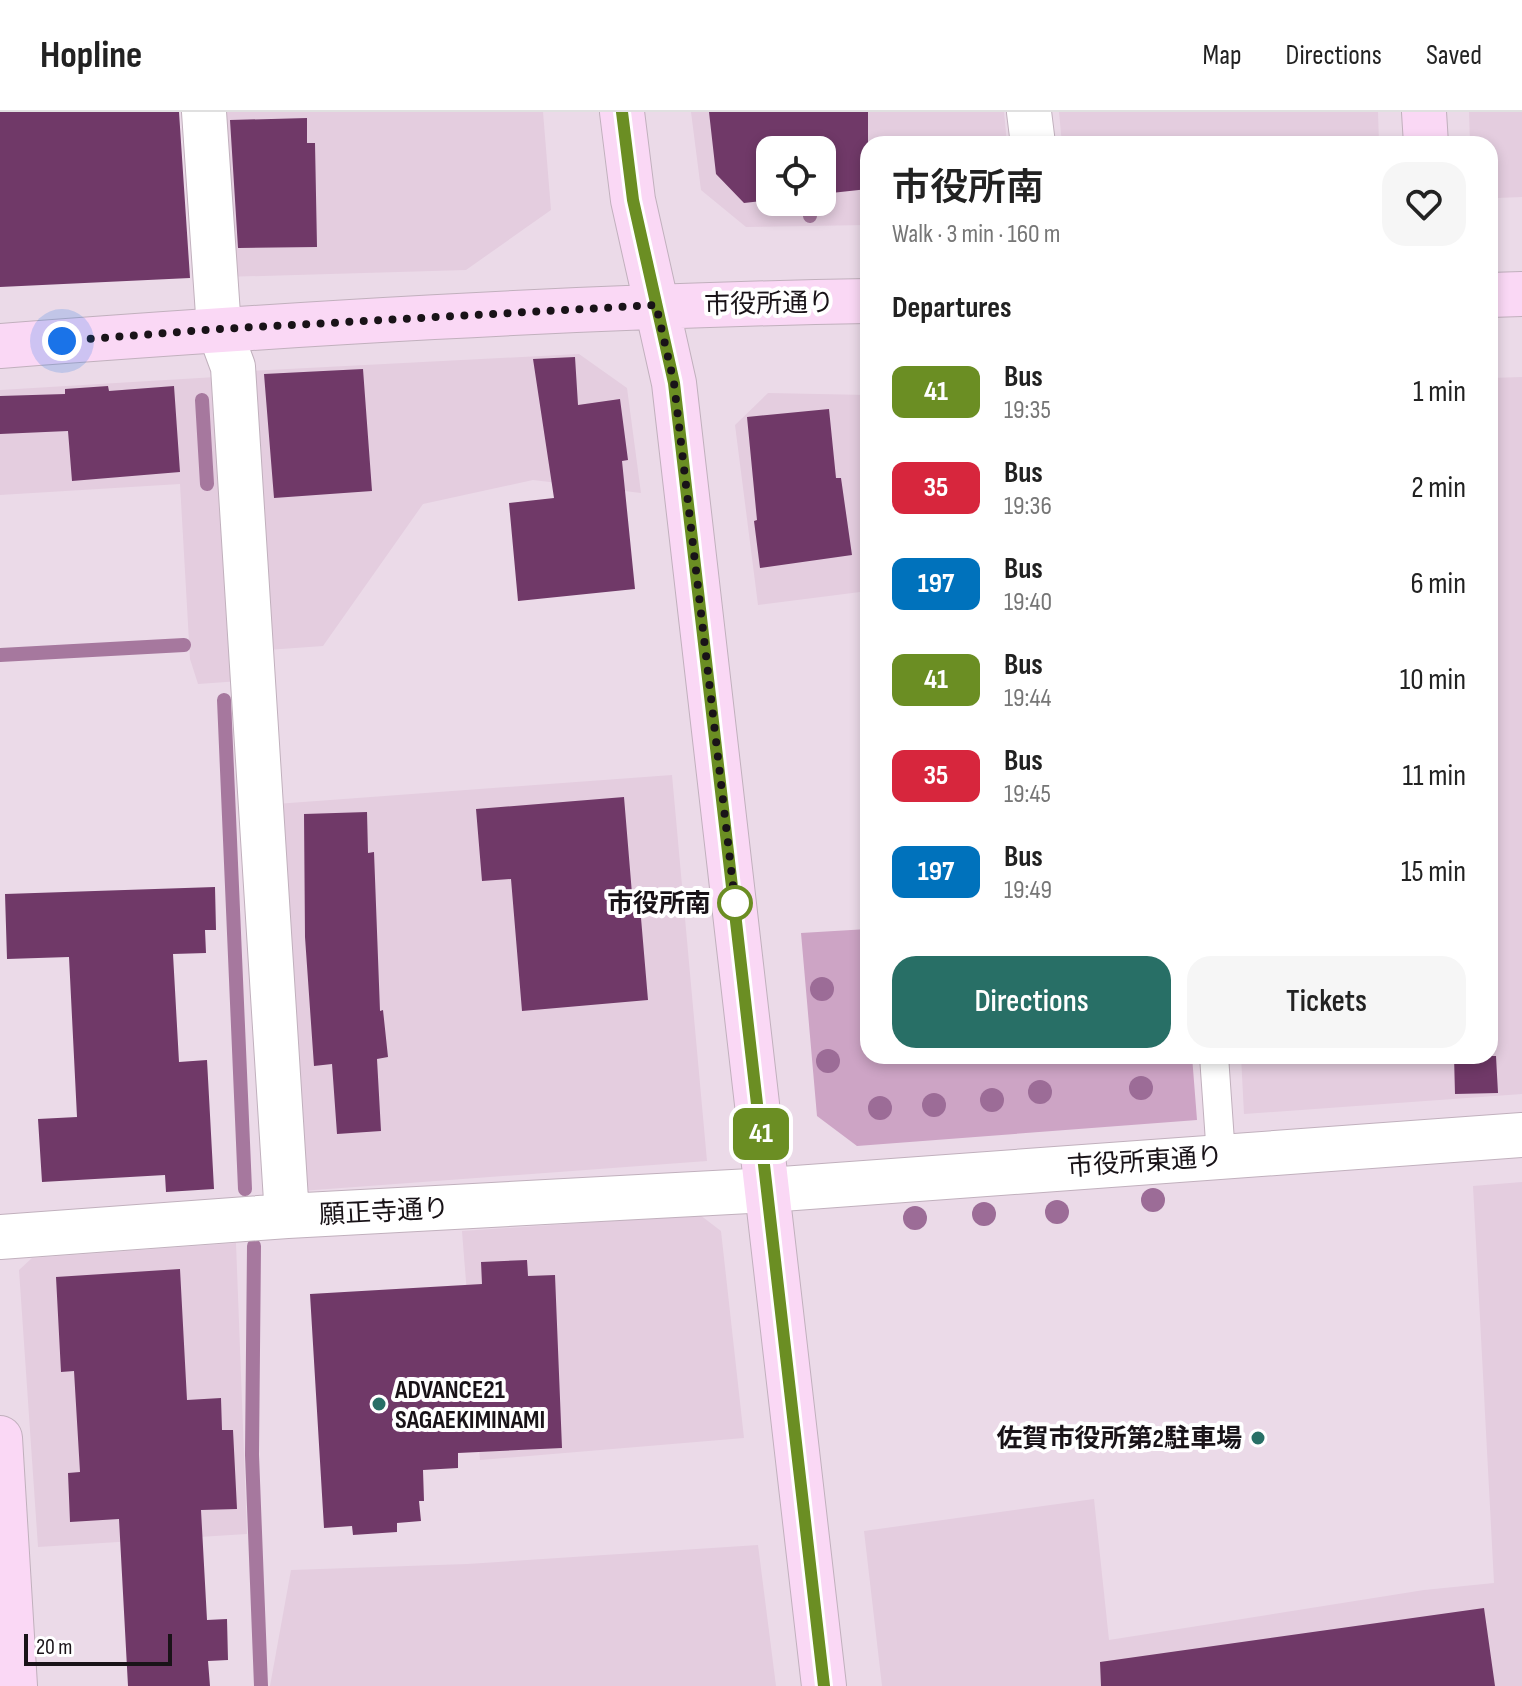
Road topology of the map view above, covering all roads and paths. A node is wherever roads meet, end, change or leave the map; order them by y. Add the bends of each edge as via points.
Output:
1 (204, 112) edge
2 (622, 112) edge
3 (1029, 112) edge
4 (1424, 112) edge
5 (1032, 136) edge
6 (1426, 136) edge
7 (1522, 294) edge
8 (1498, 295) edge
9 (860, 301) edge
10 (656, 305) junction
11 (219, 329) junction
12 (0, 346) edge
13 (1215, 1064) edge
14 (1522, 1135) edge
15 (1221, 1156) junction
16 (768, 1190) junction
17 (287, 1216) junction
18 (0, 1237) edge
19 (0, 1438) edge
20 (15, 1686) edge
21 (824, 1686) edge

1 - 11 street
2 - 10 main road via 633,200
3 - 5 street
4 - 6 main road
7 - 8 main road
9 - 10 main road, 市役所通り
10 - 11 main road, 市役所通り
10 - 16 main road via 674,383
11 - 12 main road, 市役所通り
11 - 17 street via 233,367
13 - 15 lane
14 - 15 street, 市役所東通り
15 - 16 street, 市役所東通り
16 - 17 street, 願正寺通り
16 - 21 main road
17 - 18 street, 願正寺通り
19 - 20 main road

